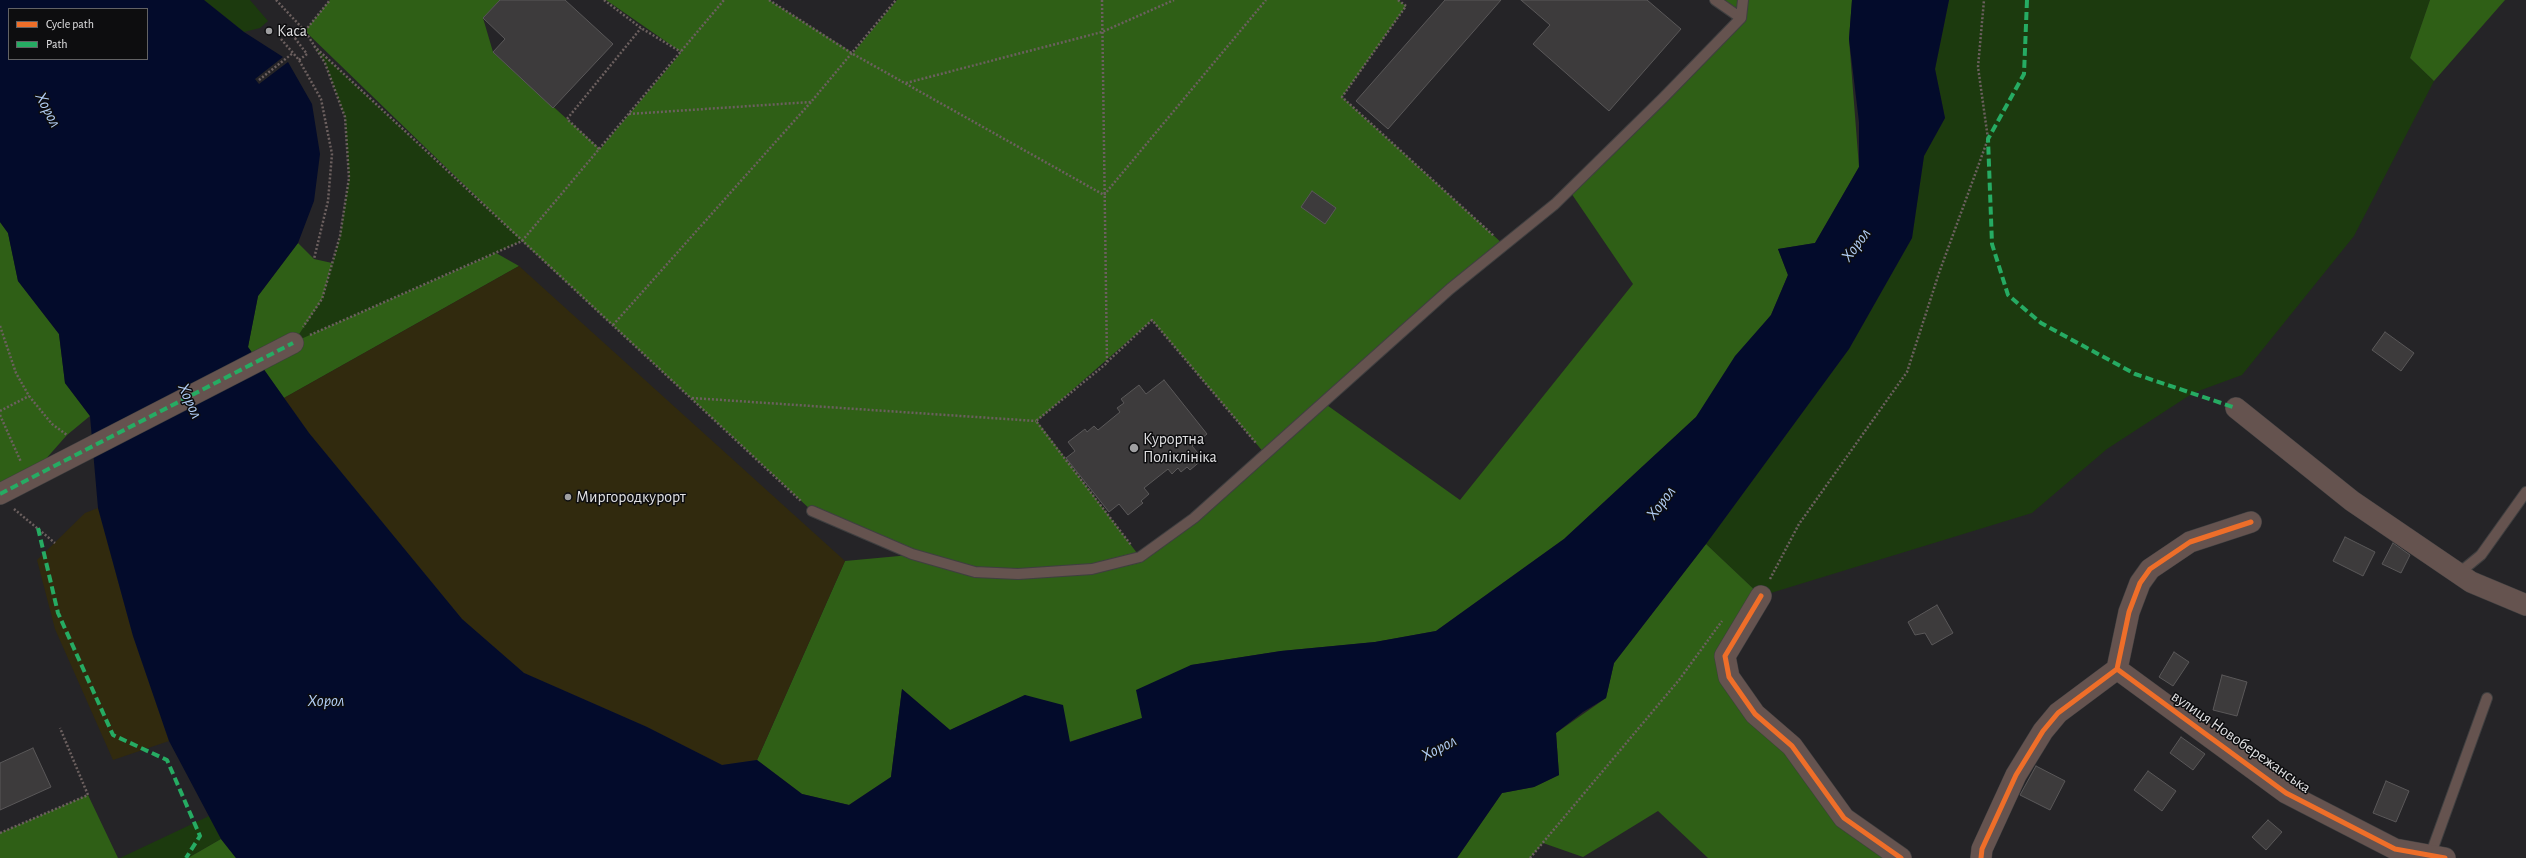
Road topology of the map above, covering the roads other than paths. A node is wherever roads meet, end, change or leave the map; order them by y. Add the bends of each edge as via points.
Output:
1 (1715, 0) edge
2 (1743, 0) edge
3 (1740, 18) junction
4 (293, 343) road end
5 (2236, 408) dead end
6 (2526, 492) edge
7 (6, 500) edge
8 (812, 511) road end
9 (2251, 522) dead end
10 (2459, 574) junction
11 (1761, 596) road end
12 (2526, 606) edge
13 (2117, 668) junction
14 (2487, 698) dead end
15 (2437, 857) edge
16 (1901, 858) edge
17 (1981, 858) edge

1 - 3 lane
2 - 3 lane
3 - 8 lane via 1555,204 1450,288 1194,518 1140,557 1092,569 1018,574 975,572 912,554
4 - 7 street via 29,478
5 - 10 street via 2352,501
6 - 10 lane via 2482,555
9 - 13 street via 2190,542 2150,569 2140,584 2129,612
10 - 12 street via 2471,582
11 - 16 street via 1724,656 1729,677 1755,714 1792,746 1844,818
13 - 15 street, вулиця Новобережанська via 2286,793 2395,849
13 - 17 street via 2058,713 2043,731 2016,775 1982,849
14 - 15 lane

